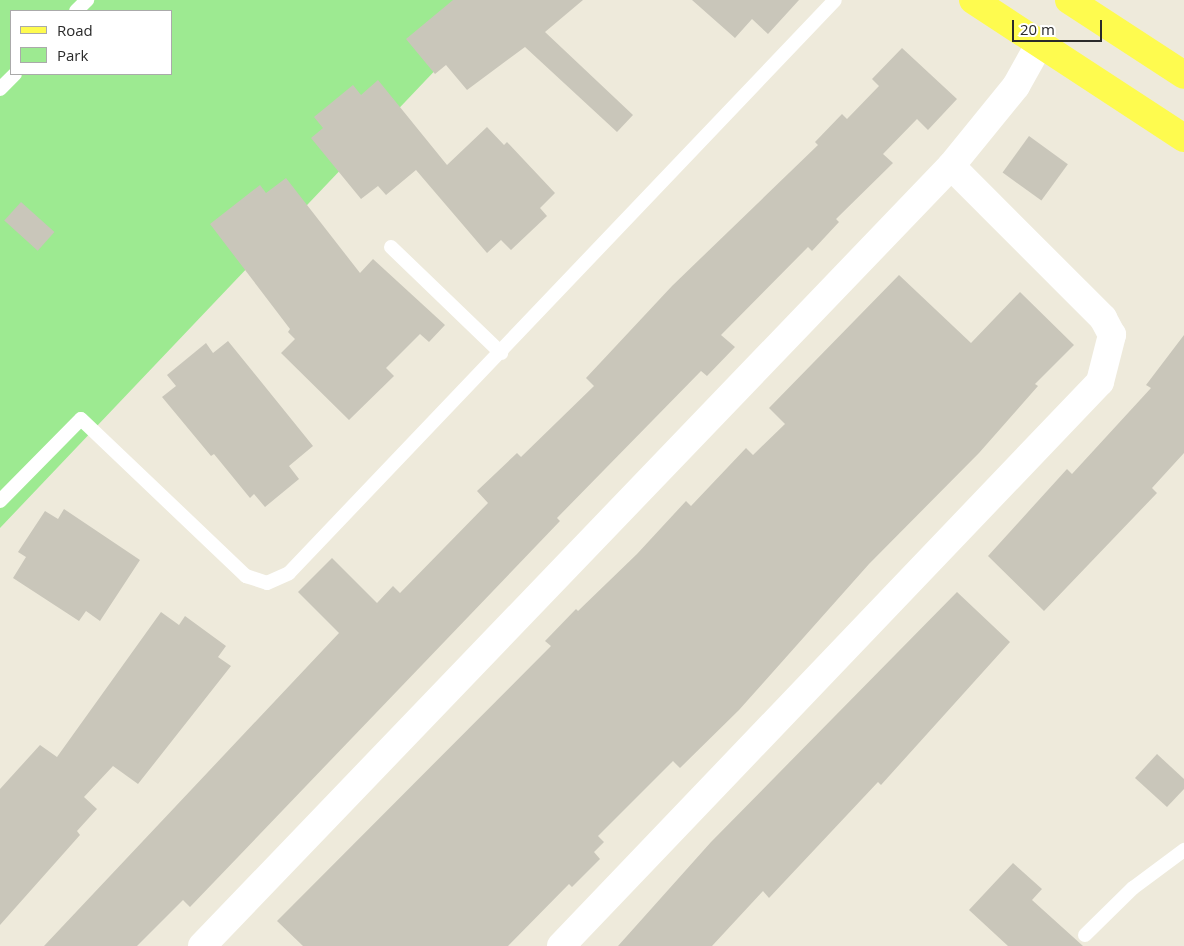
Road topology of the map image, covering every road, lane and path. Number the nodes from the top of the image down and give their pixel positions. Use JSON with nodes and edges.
{"nodes":[{"id":1,"x":87,"y":0,"type":"edge"},
{"id":2,"x":836,"y":0,"type":"edge"},
{"id":3,"x":974,"y":0,"type":"edge"},
{"id":4,"x":1069,"y":0,"type":"edge"},
{"id":5,"x":77,"y":10,"type":"edge"},
{"id":6,"x":1040,"y":43,"type":"junction"},
{"id":7,"x":14,"y":75,"type":"edge"},
{"id":8,"x":1184,"y":76,"type":"edge"},
{"id":9,"x":0,"y":89,"type":"edge"},
{"id":10,"x":1184,"y":138,"type":"edge"},
{"id":11,"x":951,"y":166,"type":"junction"},
{"id":12,"x":391,"y":247,"type":"dead end"},
{"id":13,"x":501,"y":353,"type":"junction"},
{"id":14,"x":0,"y":501,"type":"edge"},
{"id":15,"x":1184,"y":850,"type":"edge"},
{"id":16,"x":1085,"y":935,"type":"dead end"},
{"id":17,"x":202,"y":946,"type":"edge"},
{"id":18,"x":560,"y":946,"type":"edge"}],
"edges":[{"from":1,"to":5,"type":"lane"},
{"from":2,"to":13,"type":"lane"},
{"from":3,"to":6,"type":"main road"},
{"from":4,"to":8,"type":"main road"},
{"from":6,"to":10,"type":"main road"},
{"from":6,"to":11,"type":"street"},
{"from":7,"to":9,"type":"lane"},
{"from":11,"to":17,"type":"street"},
{"from":11,"to":18,"type":"street"},
{"from":12,"to":13,"type":"lane"},
{"from":13,"to":14,"type":"lane"},
{"from":15,"to":16,"type":"lane"}]}
